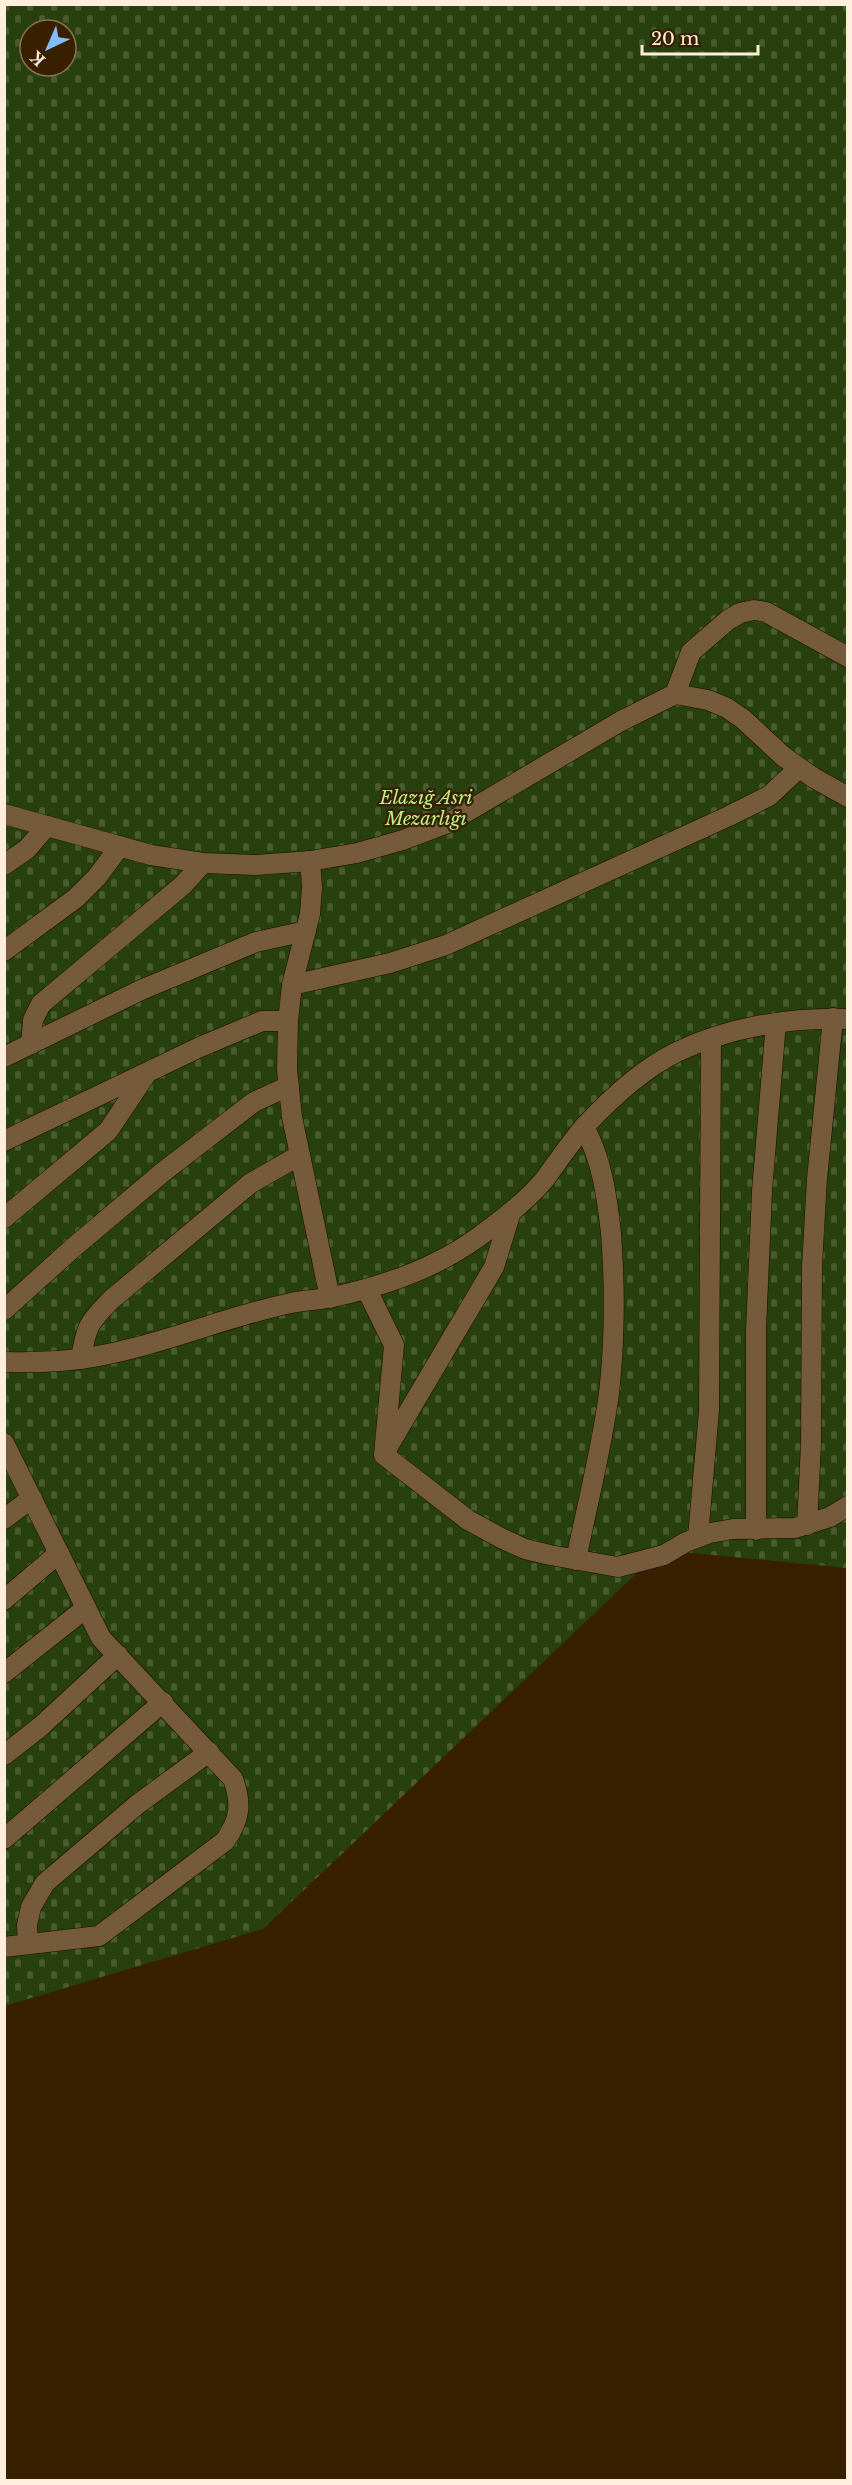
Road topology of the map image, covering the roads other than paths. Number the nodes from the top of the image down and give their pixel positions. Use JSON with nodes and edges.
{"nodes":[{"id":1,"x":848,"y":657,"type":"edge"},
{"id":2,"x":675,"y":694,"type":"junction"},
{"id":3,"x":800,"y":768,"type":"junction"},
{"id":4,"x":848,"y":797,"type":"edge"},
{"id":5,"x":4,"y":814,"type":"edge"},
{"id":6,"x":48,"y":826,"type":"junction"},
{"id":7,"x":120,"y":846,"type":"junction"},
{"id":8,"x":310,"y":861,"type":"junction"},
{"id":9,"x":204,"y":862,"type":"junction"},
{"id":10,"x":4,"y":865,"type":"edge"},
{"id":11,"x":306,"y":931,"type":"junction"},
{"id":12,"x":4,"y":951,"type":"edge"},
{"id":13,"x":292,"y":985,"type":"junction"},
{"id":14,"x":840,"y":1019,"type":"edge"},
{"id":15,"x":288,"y":1021,"type":"junction"},
{"id":16,"x":776,"y":1023,"type":"junction"},
{"id":17,"x":711,"y":1039,"type":"junction"},
{"id":18,"x":31,"y":1044,"type":"junction"},
{"id":19,"x":4,"y":1057,"type":"edge"},
{"id":20,"x":147,"y":1073,"type":"junction"},
{"id":21,"x":289,"y":1086,"type":"junction"},
{"id":22,"x":584,"y":1127,"type":"junction"},
{"id":23,"x":4,"y":1141,"type":"edge"},
{"id":24,"x":300,"y":1155,"type":"junction"},
{"id":25,"x":512,"y":1212,"type":"junction"},
{"id":26,"x":4,"y":1218,"type":"edge"},
{"id":27,"x":367,"y":1290,"type":"junction"},
{"id":28,"x":330,"y":1298,"type":"junction"},
{"id":29,"x":4,"y":1310,"type":"edge"},
{"id":30,"x":81,"y":1359,"type":"junction"},
{"id":31,"x":4,"y":1362,"type":"edge"},
{"id":32,"x":5,"y":1444,"type":"edge"},
{"id":33,"x":384,"y":1455,"type":"junction"},
{"id":34,"x":32,"y":1498,"type":"junction"},
{"id":35,"x":848,"y":1506,"type":"edge"},
{"id":36,"x":4,"y":1519,"type":"edge"},
{"id":37,"x":807,"y":1525,"type":"junction"},
{"id":38,"x":756,"y":1530,"type":"junction"},
{"id":39,"x":698,"y":1538,"type":"junction"},
{"id":40,"x":59,"y":1553,"type":"junction"},
{"id":41,"x":576,"y":1560,"type":"junction"},
{"id":42,"x":4,"y":1599,"type":"edge"},
{"id":43,"x":86,"y":1608,"type":"junction"},
{"id":44,"x":118,"y":1655,"type":"junction"},
{"id":45,"x":4,"y":1673,"type":"edge"},
{"id":46,"x":163,"y":1702,"type":"junction"},
{"id":47,"x":209,"y":1752,"type":"junction"},
{"id":48,"x":4,"y":1755,"type":"edge"},
{"id":49,"x":4,"y":1839,"type":"edge"},
{"id":50,"x":28,"y":1944,"type":"junction"},
{"id":51,"x":4,"y":1947,"type":"edge"}],
"edges":[{"from":1,"to":2,"type":"lane"},
{"from":2,"to":3,"type":"lane"},
{"from":2,"to":8,"type":"lane"},
{"from":3,"to":4,"type":"lane"},
{"from":3,"to":13,"type":"lane"},
{"from":5,"to":6,"type":"lane"},
{"from":6,"to":7,"type":"lane"},
{"from":6,"to":10,"type":"lane"},
{"from":7,"to":9,"type":"lane"},
{"from":7,"to":12,"type":"lane"},
{"from":8,"to":9,"type":"lane"},
{"from":8,"to":11,"type":"lane"},
{"from":9,"to":18,"type":"lane"},
{"from":11,"to":13,"type":"lane"},
{"from":11,"to":18,"type":"lane"},
{"from":13,"to":15,"type":"lane"},
{"from":14,"to":16,"type":"lane"},
{"from":14,"to":37,"type":"lane"},
{"from":15,"to":20,"type":"lane"},
{"from":15,"to":21,"type":"lane"},
{"from":16,"to":17,"type":"lane"},
{"from":16,"to":38,"type":"lane"},
{"from":17,"to":22,"type":"lane"},
{"from":17,"to":39,"type":"lane"},
{"from":18,"to":19,"type":"lane"},
{"from":20,"to":23,"type":"lane"},
{"from":20,"to":26,"type":"lane"},
{"from":21,"to":24,"type":"lane"},
{"from":21,"to":29,"type":"lane"},
{"from":22,"to":25,"type":"lane"},
{"from":22,"to":41,"type":"lane"},
{"from":24,"to":28,"type":"lane"},
{"from":24,"to":30,"type":"lane"},
{"from":25,"to":27,"type":"lane"},
{"from":25,"to":33,"type":"lane"},
{"from":27,"to":28,"type":"lane"},
{"from":27,"to":33,"type":"lane"},
{"from":28,"to":30,"type":"lane"},
{"from":30,"to":31,"type":"lane"},
{"from":32,"to":34,"type":"lane"},
{"from":33,"to":41,"type":"lane"},
{"from":34,"to":36,"type":"lane"},
{"from":34,"to":40,"type":"lane"},
{"from":35,"to":37,"type":"lane"},
{"from":37,"to":38,"type":"lane"},
{"from":38,"to":39,"type":"lane"},
{"from":39,"to":41,"type":"lane"},
{"from":40,"to":42,"type":"lane"},
{"from":40,"to":43,"type":"lane"},
{"from":43,"to":44,"type":"lane"},
{"from":43,"to":45,"type":"lane"},
{"from":44,"to":46,"type":"lane"},
{"from":44,"to":48,"type":"lane"},
{"from":46,"to":47,"type":"lane"},
{"from":46,"to":49,"type":"lane"},
{"from":47,"to":50,"type":"lane"},
{"from":47,"to":50,"type":"lane"},
{"from":50,"to":51,"type":"lane"}]}
